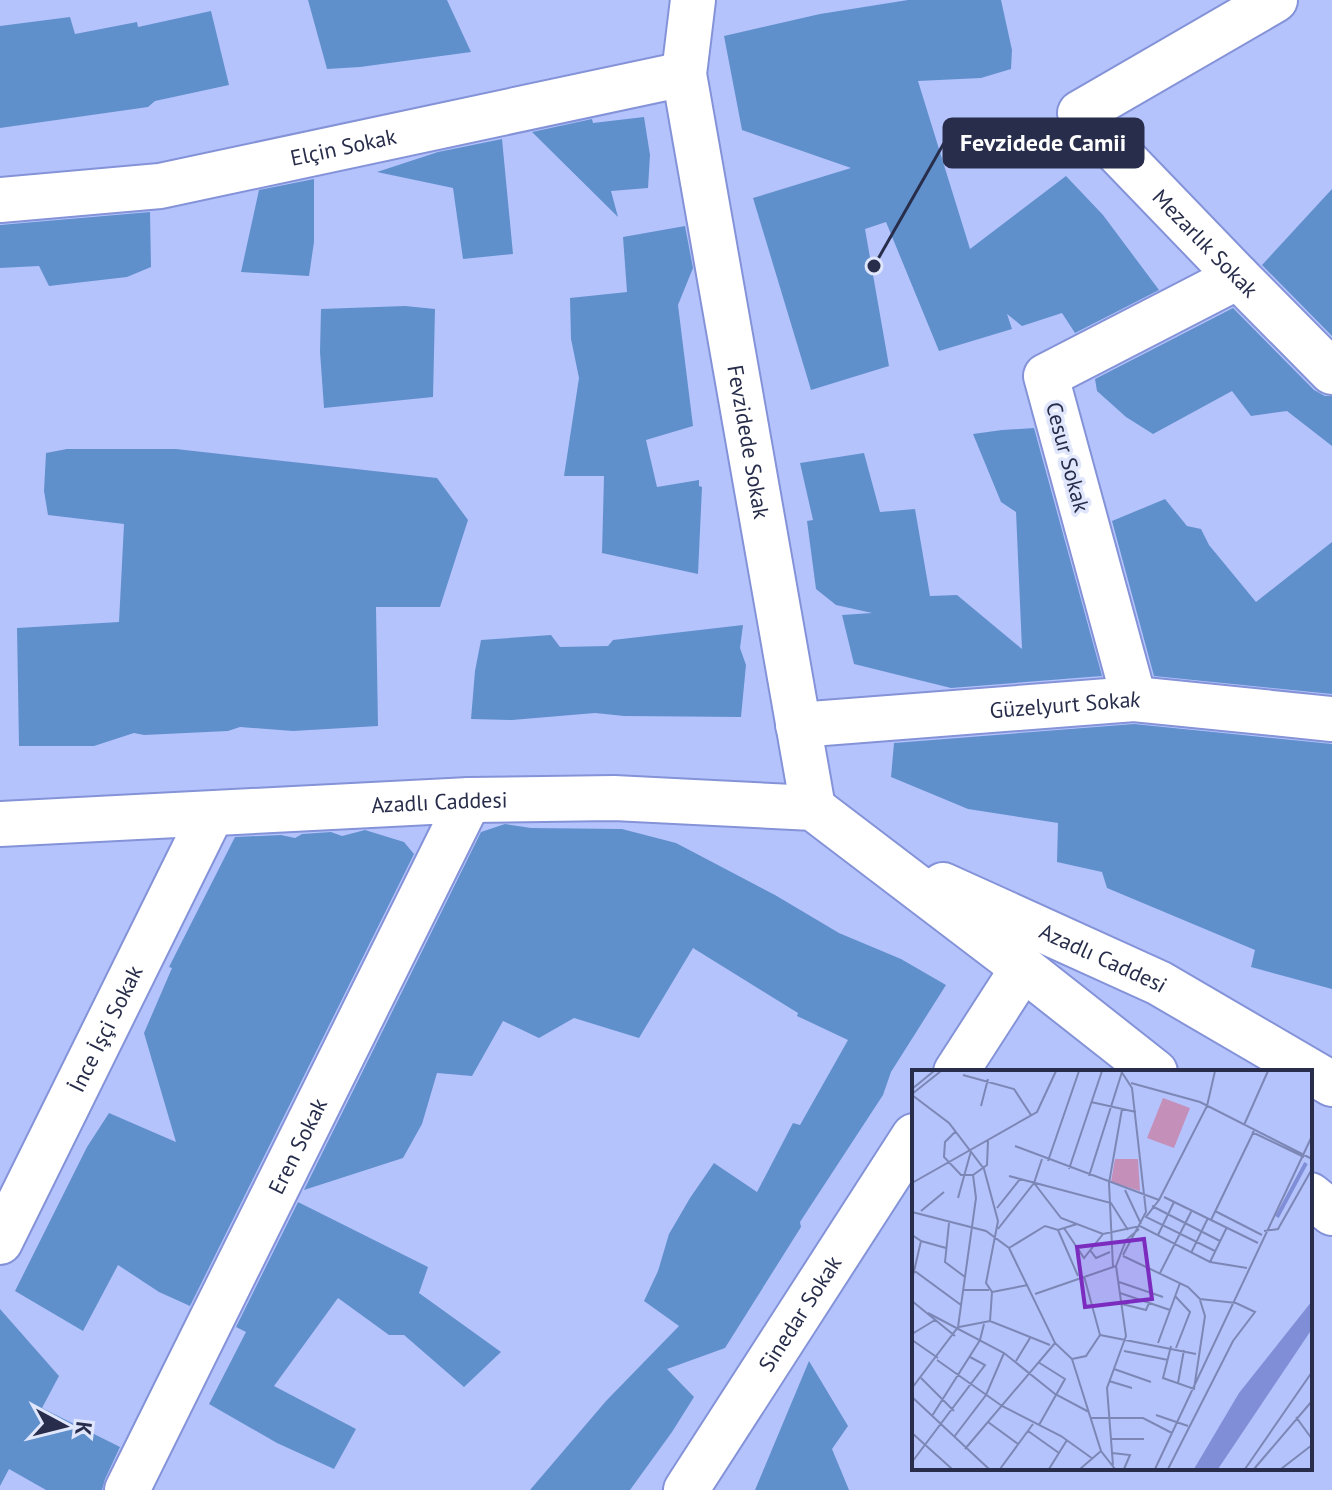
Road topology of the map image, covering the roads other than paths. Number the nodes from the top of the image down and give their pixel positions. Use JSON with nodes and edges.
{"nodes":[{"id":1,"x":693,"y":0,"type":"edge"},
{"id":2,"x":1275,"y":0,"type":"edge"},
{"id":3,"x":684,"y":74,"type":"junction"},
{"id":4,"x":0,"y":200,"type":"edge"},
{"id":5,"x":1238,"y":277,"type":"junction"},
{"id":6,"x":1332,"y":372,"type":"edge"},
{"id":7,"x":1134,"y":699,"type":"junction"},
{"id":8,"x":1332,"y":719,"type":"edge"},
{"id":9,"x":798,"y":725,"type":"junction"},
{"id":10,"x":469,"y":800,"type":"junction"},
{"id":11,"x":813,"y":808,"type":"junction"},
{"id":12,"x":211,"y":815,"type":"junction"},
{"id":13,"x":0,"y":824,"type":"edge"},
{"id":14,"x":866,"y":850,"type":"junction"},
{"id":15,"x":1023,"y":968,"type":"junction"},
{"id":16,"x":957,"y":1070,"type":"edge"},
{"id":17,"x":1152,"y":1070,"type":"edge"},
{"id":18,"x":1308,"y":1070,"type":"edge"},
{"id":19,"x":1312,"y":1072,"type":"edge"},
{"id":20,"x":1332,"y":1084,"type":"edge"},
{"id":21,"x":912,"y":1139,"type":"edge"},
{"id":22,"x":1312,"y":1197,"type":"edge"},
{"id":23,"x":1332,"y":1213,"type":"edge"},
{"id":24,"x":0,"y":1242,"type":"edge"},
{"id":25,"x":127,"y":1490,"type":"edge"},
{"id":26,"x":686,"y":1490,"type":"edge"}],
"edges":[{"from":1,"to":3,"type":"street","name":"Fevzidede Sokak"},
{"from":2,"to":5,"type":"street","name":"Mezarlık Sokak"},
{"from":3,"to":4,"type":"street","name":"Elçin Sokak"},
{"from":3,"to":9,"type":"street","name":"Fevzidede Sokak"},
{"from":5,"to":6,"type":"street","name":"Mezarlık Sokak"},
{"from":5,"to":7,"type":"street","name":"Cesur Sokak"},
{"from":7,"to":8,"type":"street","name":"Güzelyurt Sokak"},
{"from":7,"to":9,"type":"street","name":"Güzelyurt Sokak"},
{"from":9,"to":11,"type":"street","name":"Fevzidede Sokak"},
{"from":10,"to":11,"type":"street","name":"Azadlı Caddesi"},
{"from":10,"to":12,"type":"street","name":"Azadlı Caddesi"},
{"from":10,"to":25,"type":"street","name":"Eren Sokak"},
{"from":11,"to":14,"type":"street","name":"Azadlı Caddesi"},
{"from":12,"to":13,"type":"street","name":"Azadlı Caddesi"},
{"from":12,"to":24,"type":"street","name":"İnce İşçi Sokak"},
{"from":14,"to":15,"type":"street","name":"Azadlı Caddesi"},
{"from":14,"to":18,"type":"street","name":"Azadlı Caddesi"},
{"from":15,"to":16,"type":"street"},
{"from":15,"to":17,"type":"street","name":"Azadlı Caddesi"},
{"from":19,"to":20,"type":"street","name":"Azadlı Caddesi"},
{"from":21,"to":26,"type":"street","name":"Sinedar Sokak"},
{"from":22,"to":23,"type":"street"}]}
